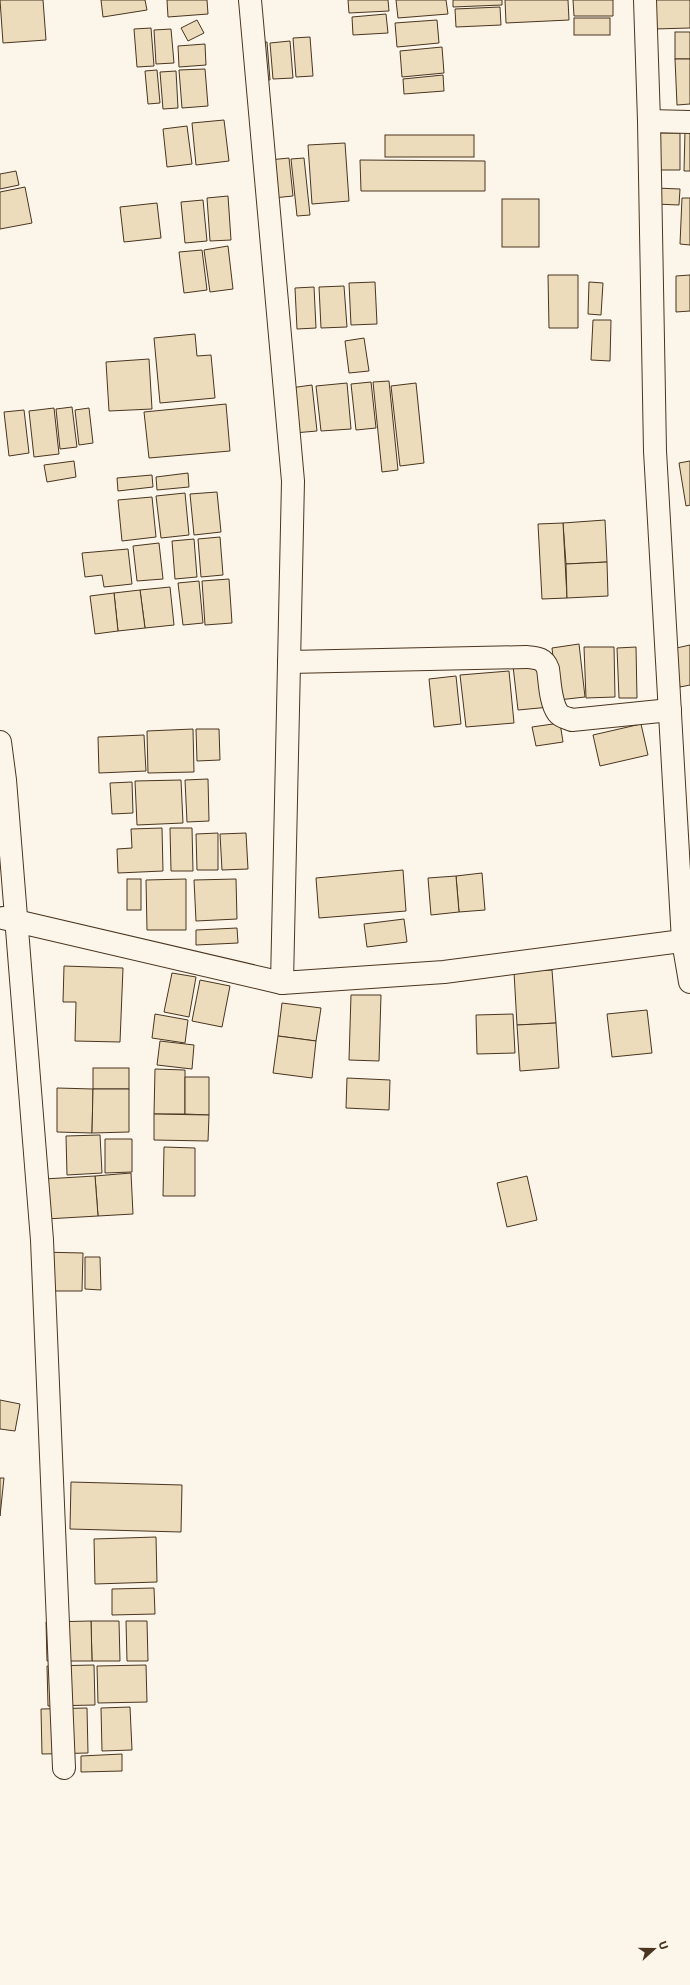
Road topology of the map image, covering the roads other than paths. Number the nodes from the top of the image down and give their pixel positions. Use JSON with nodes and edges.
{"nodes":[{"id":1,"x":250,"y":0,"type":"edge"},
{"id":2,"x":645,"y":0,"type":"edge"},
{"id":3,"x":649,"y":121,"type":"junction"},
{"id":4,"x":690,"y":122,"type":"edge"},
{"id":5,"x":289,"y":662,"type":"junction"},
{"id":6,"x":670,"y":710,"type":"junction"},
{"id":7,"x":0,"y":742,"type":"edge"},
{"id":8,"x":8,"y":919,"type":"edge"},
{"id":9,"x":686,"y":941,"type":"edge"},
{"id":10,"x":690,"y":982,"type":"edge"},
{"id":11,"x":282,"y":983,"type":"junction"},
{"id":12,"x":64,"y":1768,"type":"dead end"}],
"edges":[{"from":1,"to":5,"type":"street"},
{"from":2,"to":3,"type":"street"},
{"from":3,"to":4,"type":"street"},
{"from":3,"to":6,"type":"street"},
{"from":5,"to":6,"type":"street"},
{"from":5,"to":11,"type":"street"},
{"from":6,"to":9,"type":"street"},
{"from":7,"to":8,"type":"street"},
{"from":8,"to":11,"type":"street"},
{"from":8,"to":12,"type":"street"},
{"from":9,"to":10,"type":"street"},
{"from":9,"to":11,"type":"street"}]}
